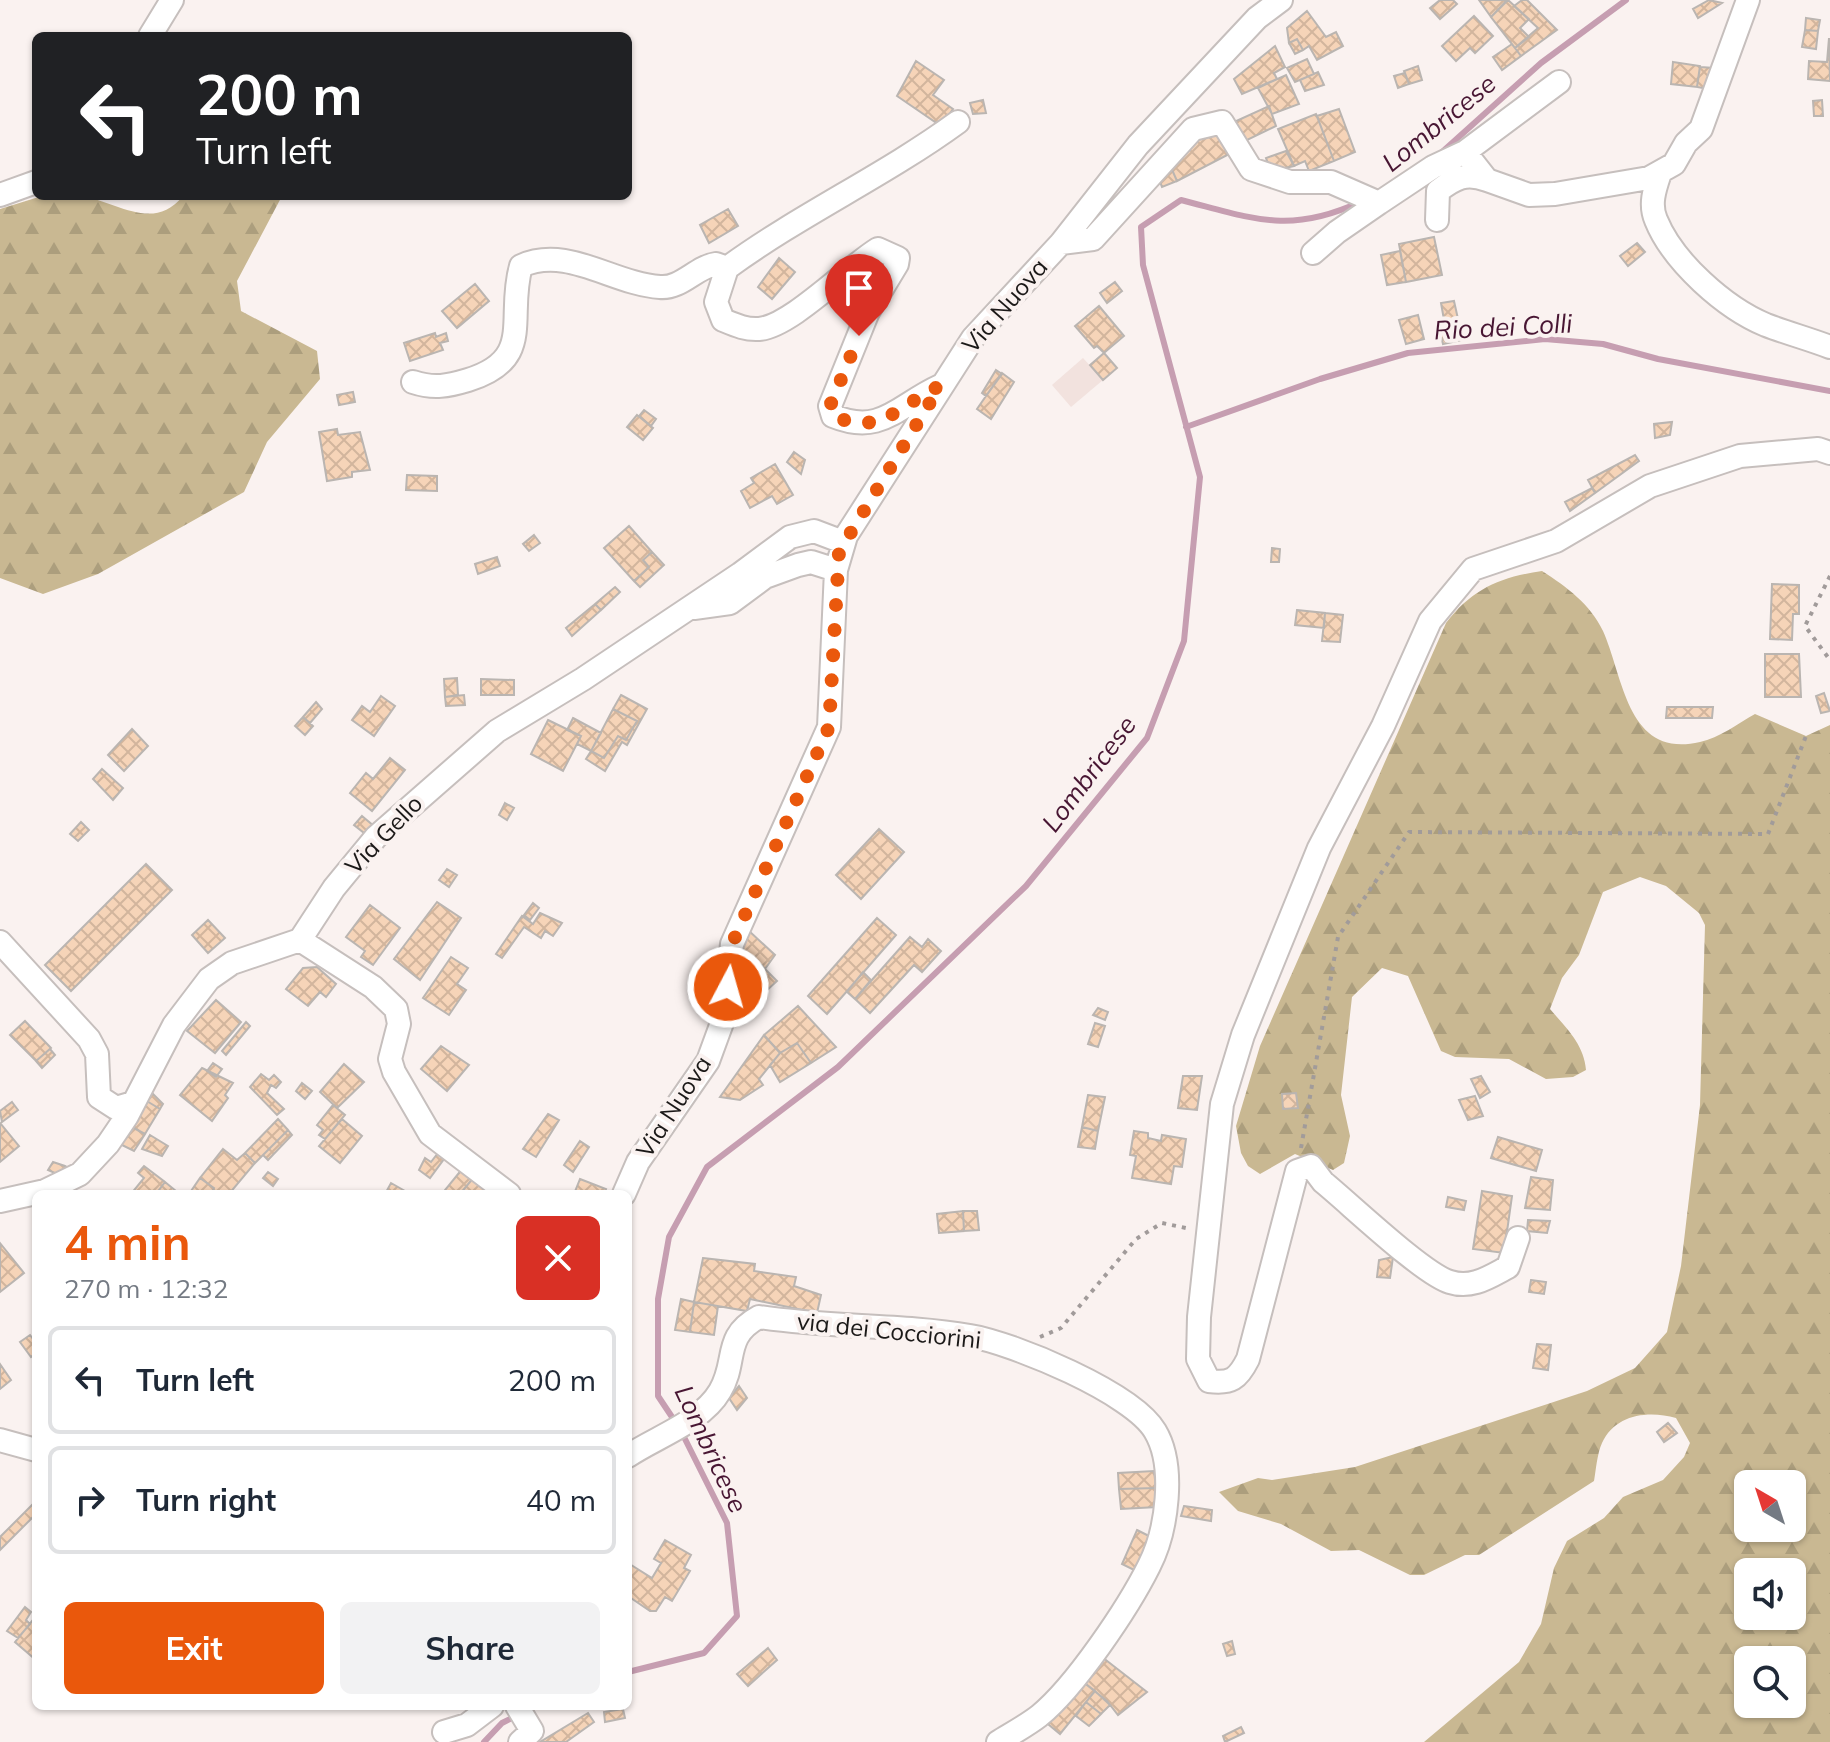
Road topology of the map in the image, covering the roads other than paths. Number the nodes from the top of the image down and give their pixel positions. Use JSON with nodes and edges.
{"nodes":[{"id":1,"x":172,"y":0,"type":"edge"},
{"id":2,"x":1281,"y":0,"type":"edge"},
{"id":3,"x":1748,"y":0,"type":"edge"},
{"id":4,"x":152,"y":32,"type":"edge"},
{"id":5,"x":1559,"y":82,"type":"dead end"},
{"id":6,"x":958,"y":122,"type":"dead end"},
{"id":7,"x":1465,"y":152,"type":"junction"},
{"id":8,"x":1660,"y":173,"type":"junction"},
{"id":9,"x":1487,"y":180,"type":"junction"},
{"id":10,"x":32,"y":183,"type":"edge"},
{"id":11,"x":0,"y":195,"type":"edge"},
{"id":12,"x":1379,"y":203,"type":"junction"},
{"id":13,"x":1437,"y":220,"type":"dead end"},
{"id":14,"x":1061,"y":243,"type":"junction"},
{"id":15,"x":1313,"y":253,"type":"dead end"},
{"id":16,"x":727,"y":268,"type":"junction"},
{"id":17,"x":1830,"y":347,"type":"edge"},
{"id":18,"x":413,"y":382,"type":"dead end"},
{"id":19,"x":940,"y":386,"type":"junction"},
{"id":20,"x":1830,"y":453,"type":"edge"},
{"id":21,"x":843,"y":542,"type":"junction"},
{"id":22,"x":836,"y":570,"type":"junction"},
{"id":23,"x":688,"y":609,"type":"junction"},
{"id":24,"x":300,"y":940,"type":"junction"},
{"id":25,"x":0,"y":942,"type":"edge"},
{"id":26,"x":133,"y":1103,"type":"junction"},
{"id":27,"x":47,"y":1190,"type":"edge"},
{"id":28,"x":504,"y":1190,"type":"edge"},
{"id":29,"x":626,"y":1190,"type":"edge"},
{"id":30,"x":32,"y":1194,"type":"edge"},
{"id":31,"x":0,"y":1201,"type":"edge"},
{"id":32,"x":1518,"y":1238,"type":"dead end"},
{"id":33,"x":0,"y":1440,"type":"edge"},
{"id":34,"x":32,"y":1449,"type":"edge"},
{"id":35,"x":632,"y":1454,"type":"edge"},
{"id":36,"x":460,"y":1710,"type":"edge"},
{"id":37,"x":487,"y":1710,"type":"edge"},
{"id":38,"x":518,"y":1710,"type":"edge"},
{"id":39,"x":526,"y":1734,"type":"edge"},
{"id":40,"x":442,"y":1737,"type":"edge"},
{"id":41,"x":998,"y":1742,"type":"edge"}],
"edges":[{"from":1,"to":4,"type":"street"},
{"from":2,"to":14,"type":"street","name":"Via Nuova"},
{"from":3,"to":8,"type":"street"},
{"from":5,"to":7,"type":"street"},
{"from":6,"to":16,"type":"street"},
{"from":7,"to":9,"type":"street"},
{"from":7,"to":12,"type":"street"},
{"from":8,"to":9,"type":"street"},
{"from":8,"to":17,"type":"street"},
{"from":9,"to":13,"type":"street"},
{"from":10,"to":11,"type":"street"},
{"from":12,"to":14,"type":"street"},
{"from":12,"to":15,"type":"street"},
{"from":14,"to":19,"type":"street","name":"Via Nuova"},
{"from":16,"to":18,"type":"street"},
{"from":16,"to":19,"type":"street"},
{"from":19,"to":21,"type":"street","name":"Via Nuova"},
{"from":20,"to":32,"type":"street"},
{"from":21,"to":22,"type":"street","name":"Via Nuova"},
{"from":21,"to":23,"type":"street","name":"Via Gello"},
{"from":22,"to":23,"type":"street","name":"Via Gello"},
{"from":22,"to":29,"type":"street","name":"Via Nuova"},
{"from":23,"to":24,"type":"street","name":"Via Gello"},
{"from":24,"to":26,"type":"street"},
{"from":24,"to":28,"type":"street"},
{"from":25,"to":26,"type":"street"},
{"from":26,"to":27,"type":"street"},
{"from":30,"to":31,"type":"street"},
{"from":33,"to":34,"type":"street"},
{"from":35,"to":41,"type":"street","name":"via dei Cocciorini"},
{"from":36,"to":40,"type":"street"},
{"from":37,"to":40,"type":"street"},
{"from":38,"to":39,"type":"street"}]}
